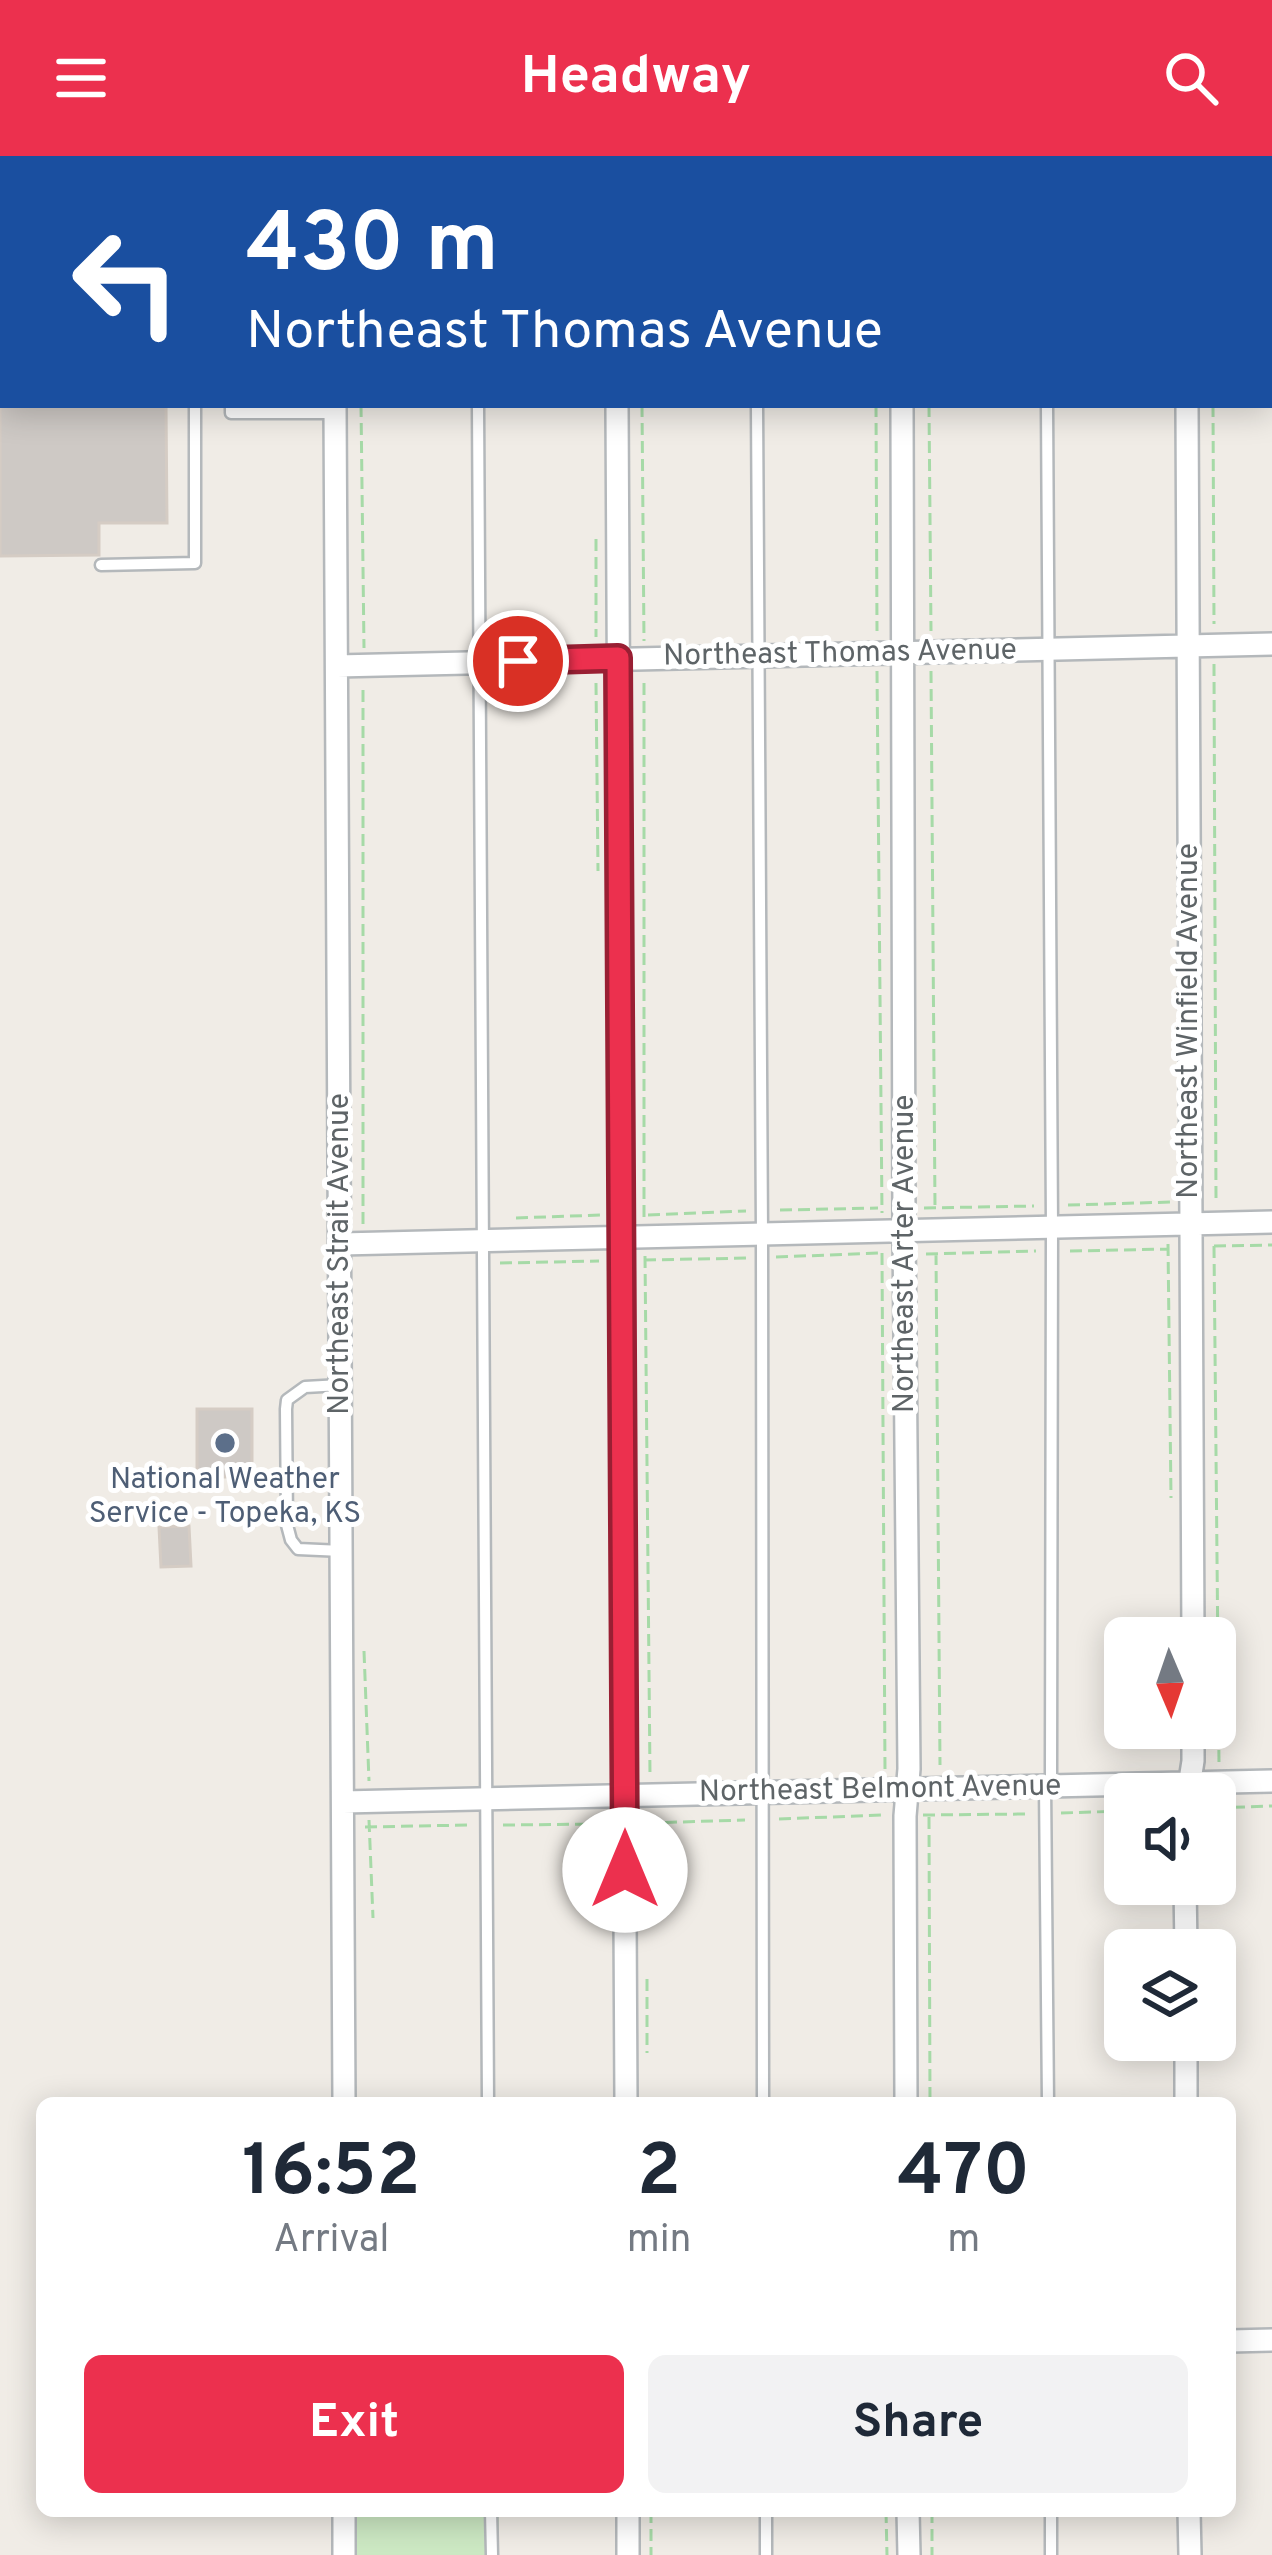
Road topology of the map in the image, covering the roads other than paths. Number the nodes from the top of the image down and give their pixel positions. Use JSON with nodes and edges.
{"nodes":[{"id":1,"x":195,"y":408,"type":"edge"},
{"id":2,"x":231,"y":408,"type":"edge"},
{"id":3,"x":478,"y":408,"type":"edge"},
{"id":4,"x":617,"y":408,"type":"edge"},
{"id":5,"x":757,"y":408,"type":"edge"},
{"id":6,"x":902,"y":408,"type":"edge"},
{"id":7,"x":1047,"y":408,"type":"edge"},
{"id":8,"x":1186,"y":408,"type":"edge"},
{"id":9,"x":335,"y":409,"type":"edge"},
{"id":10,"x":100,"y":565,"type":"dead end"},
{"id":11,"x":1272,"y":644,"type":"edge"},
{"id":12,"x":1189,"y":646,"type":"junction"},
{"id":13,"x":1048,"y":649,"type":"junction"},
{"id":14,"x":903,"y":652,"type":"junction"},
{"id":15,"x":758,"y":656,"type":"junction"},
{"id":16,"x":618,"y":658,"type":"junction"},
{"id":17,"x":479,"y":662,"type":"junction"},
{"id":18,"x":337,"y":666,"type":"junction"},
{"id":19,"x":1052,"y":1216,"type":"junction"},
{"id":20,"x":1272,"y":1222,"type":"edge"},
{"id":21,"x":1190,"y":1224,"type":"junction"},
{"id":22,"x":895,"y":1226,"type":"junction"},
{"id":23,"x":482,"y":1230,"type":"junction"},
{"id":24,"x":629,"y":1230,"type":"junction"},
{"id":25,"x":762,"y":1234,"type":"junction"},
{"id":26,"x":352,"y":1244,"type":"junction"},
{"id":27,"x":341,"y":1385,"type":"junction"},
{"id":28,"x":342,"y":1551,"type":"junction"},
{"id":29,"x":1192,"y":1617,"type":"edge"},
{"id":30,"x":1272,"y":1781,"type":"edge"},
{"id":31,"x":1236,"y":1782,"type":"edge"},
{"id":32,"x":1045,"y":1786,"type":"junction"},
{"id":33,"x":1104,"y":1787,"type":"edge"},
{"id":34,"x":896,"y":1790,"type":"junction"},
{"id":35,"x":764,"y":1793,"type":"junction"},
{"id":36,"x":624,"y":1796,"type":"junction"},
{"id":37,"x":487,"y":1799,"type":"junction"},
{"id":38,"x":343,"y":1802,"type":"junction"},
{"id":39,"x":1186,"y":2061,"type":"edge"},
{"id":40,"x":344,"y":2097,"type":"edge"},
{"id":41,"x":488,"y":2097,"type":"edge"},
{"id":42,"x":626,"y":2097,"type":"edge"},
{"id":43,"x":764,"y":2097,"type":"edge"},
{"id":44,"x":906,"y":2097,"type":"edge"},
{"id":45,"x":1048,"y":2097,"type":"edge"},
{"id":46,"x":1186,"y":2097,"type":"edge"},
{"id":47,"x":1272,"y":2340,"type":"edge"},
{"id":48,"x":1236,"y":2341,"type":"edge"},
{"id":49,"x":344,"y":2517,"type":"edge"},
{"id":50,"x":491,"y":2517,"type":"edge"},
{"id":51,"x":628,"y":2517,"type":"edge"},
{"id":52,"x":766,"y":2517,"type":"edge"},
{"id":53,"x":908,"y":2517,"type":"edge"},
{"id":54,"x":1051,"y":2517,"type":"edge"},
{"id":55,"x":1190,"y":2517,"type":"edge"},
{"id":56,"x":344,"y":2555,"type":"edge"},
{"id":57,"x":491,"y":2555,"type":"edge"},
{"id":58,"x":628,"y":2555,"type":"edge"},
{"id":59,"x":766,"y":2555,"type":"edge"},
{"id":60,"x":909,"y":2555,"type":"edge"},
{"id":61,"x":1052,"y":2555,"type":"edge"},
{"id":62,"x":1190,"y":2555,"type":"edge"}],
"edges":[{"from":1,"to":10,"type":"lane"},
{"from":2,"to":9,"type":"lane"},
{"from":3,"to":17,"type":"lane"},
{"from":4,"to":16,"type":"street"},
{"from":5,"to":15,"type":"lane"},
{"from":6,"to":14,"type":"street","name":"Northeast Arter Avenue"},
{"from":7,"to":13,"type":"lane"},
{"from":8,"to":12,"type":"street","name":"Northeast Winfield Avenue"},
{"from":9,"to":18,"type":"street","name":"Northeast Strait Avenue"},
{"from":11,"to":12,"type":"street","name":"Northeast Thomas Avenue"},
{"from":12,"to":13,"type":"street","name":"Northeast Thomas Avenue"},
{"from":12,"to":21,"type":"street","name":"Northeast Winfield Avenue"},
{"from":13,"to":14,"type":"street","name":"Northeast Thomas Avenue"},
{"from":13,"to":19,"type":"lane"},
{"from":14,"to":15,"type":"street","name":"Northeast Thomas Avenue"},
{"from":14,"to":22,"type":"street","name":"Northeast Arter Avenue"},
{"from":15,"to":16,"type":"street","name":"Northeast Thomas Avenue"},
{"from":15,"to":25,"type":"lane"},
{"from":16,"to":17,"type":"street","name":"Northeast Thomas Avenue"},
{"from":16,"to":24,"type":"street"},
{"from":17,"to":18,"type":"street","name":"Northeast Thomas Avenue"},
{"from":17,"to":23,"type":"lane"},
{"from":18,"to":26,"type":"street","name":"Northeast Strait Avenue"},
{"from":19,"to":21,"type":"street"},
{"from":19,"to":22,"type":"street"},
{"from":19,"to":32,"type":"lane"},
{"from":20,"to":21,"type":"street"},
{"from":21,"to":29,"type":"street","name":"Northeast Winfield Avenue"},
{"from":22,"to":25,"type":"street"},
{"from":22,"to":34,"type":"street","name":"Northeast Arter Avenue"},
{"from":23,"to":24,"type":"street"},
{"from":23,"to":26,"type":"street"},
{"from":23,"to":37,"type":"lane"},
{"from":24,"to":25,"type":"street"},
{"from":24,"to":36,"type":"street"},
{"from":25,"to":35,"type":"lane"},
{"from":26,"to":27,"type":"street","name":"Northeast Strait Avenue"},
{"from":27,"to":28,"type":"street","name":"Northeast Strait Avenue"},
{"from":27,"to":28,"type":"lane"},
{"from":28,"to":38,"type":"street","name":"Northeast Strait Avenue"},
{"from":30,"to":31,"type":"street","name":"Northeast Belmont Avenue"},
{"from":32,"to":33,"type":"street","name":"Northeast Belmont Avenue"},
{"from":32,"to":34,"type":"street","name":"Northeast Belmont Avenue"},
{"from":32,"to":45,"type":"lane"},
{"from":34,"to":35,"type":"street","name":"Northeast Belmont Avenue"},
{"from":34,"to":44,"type":"street","name":"Northeast Arter Avenue"},
{"from":35,"to":36,"type":"street","name":"Northeast Belmont Avenue"},
{"from":35,"to":43,"type":"lane"},
{"from":36,"to":37,"type":"street","name":"Northeast Belmont Avenue"},
{"from":36,"to":42,"type":"street"},
{"from":37,"to":38,"type":"street","name":"Northeast Belmont Avenue"},
{"from":37,"to":41,"type":"lane"},
{"from":38,"to":40,"type":"street","name":"Northeast Strait Avenue"},
{"from":39,"to":46,"type":"street"},
{"from":47,"to":48,"type":"street"},
{"from":49,"to":56,"type":"street"},
{"from":50,"to":57,"type":"lane"},
{"from":51,"to":58,"type":"street"},
{"from":52,"to":59,"type":"lane"},
{"from":53,"to":60,"type":"street"},
{"from":54,"to":61,"type":"lane"},
{"from":55,"to":62,"type":"street"}]}
